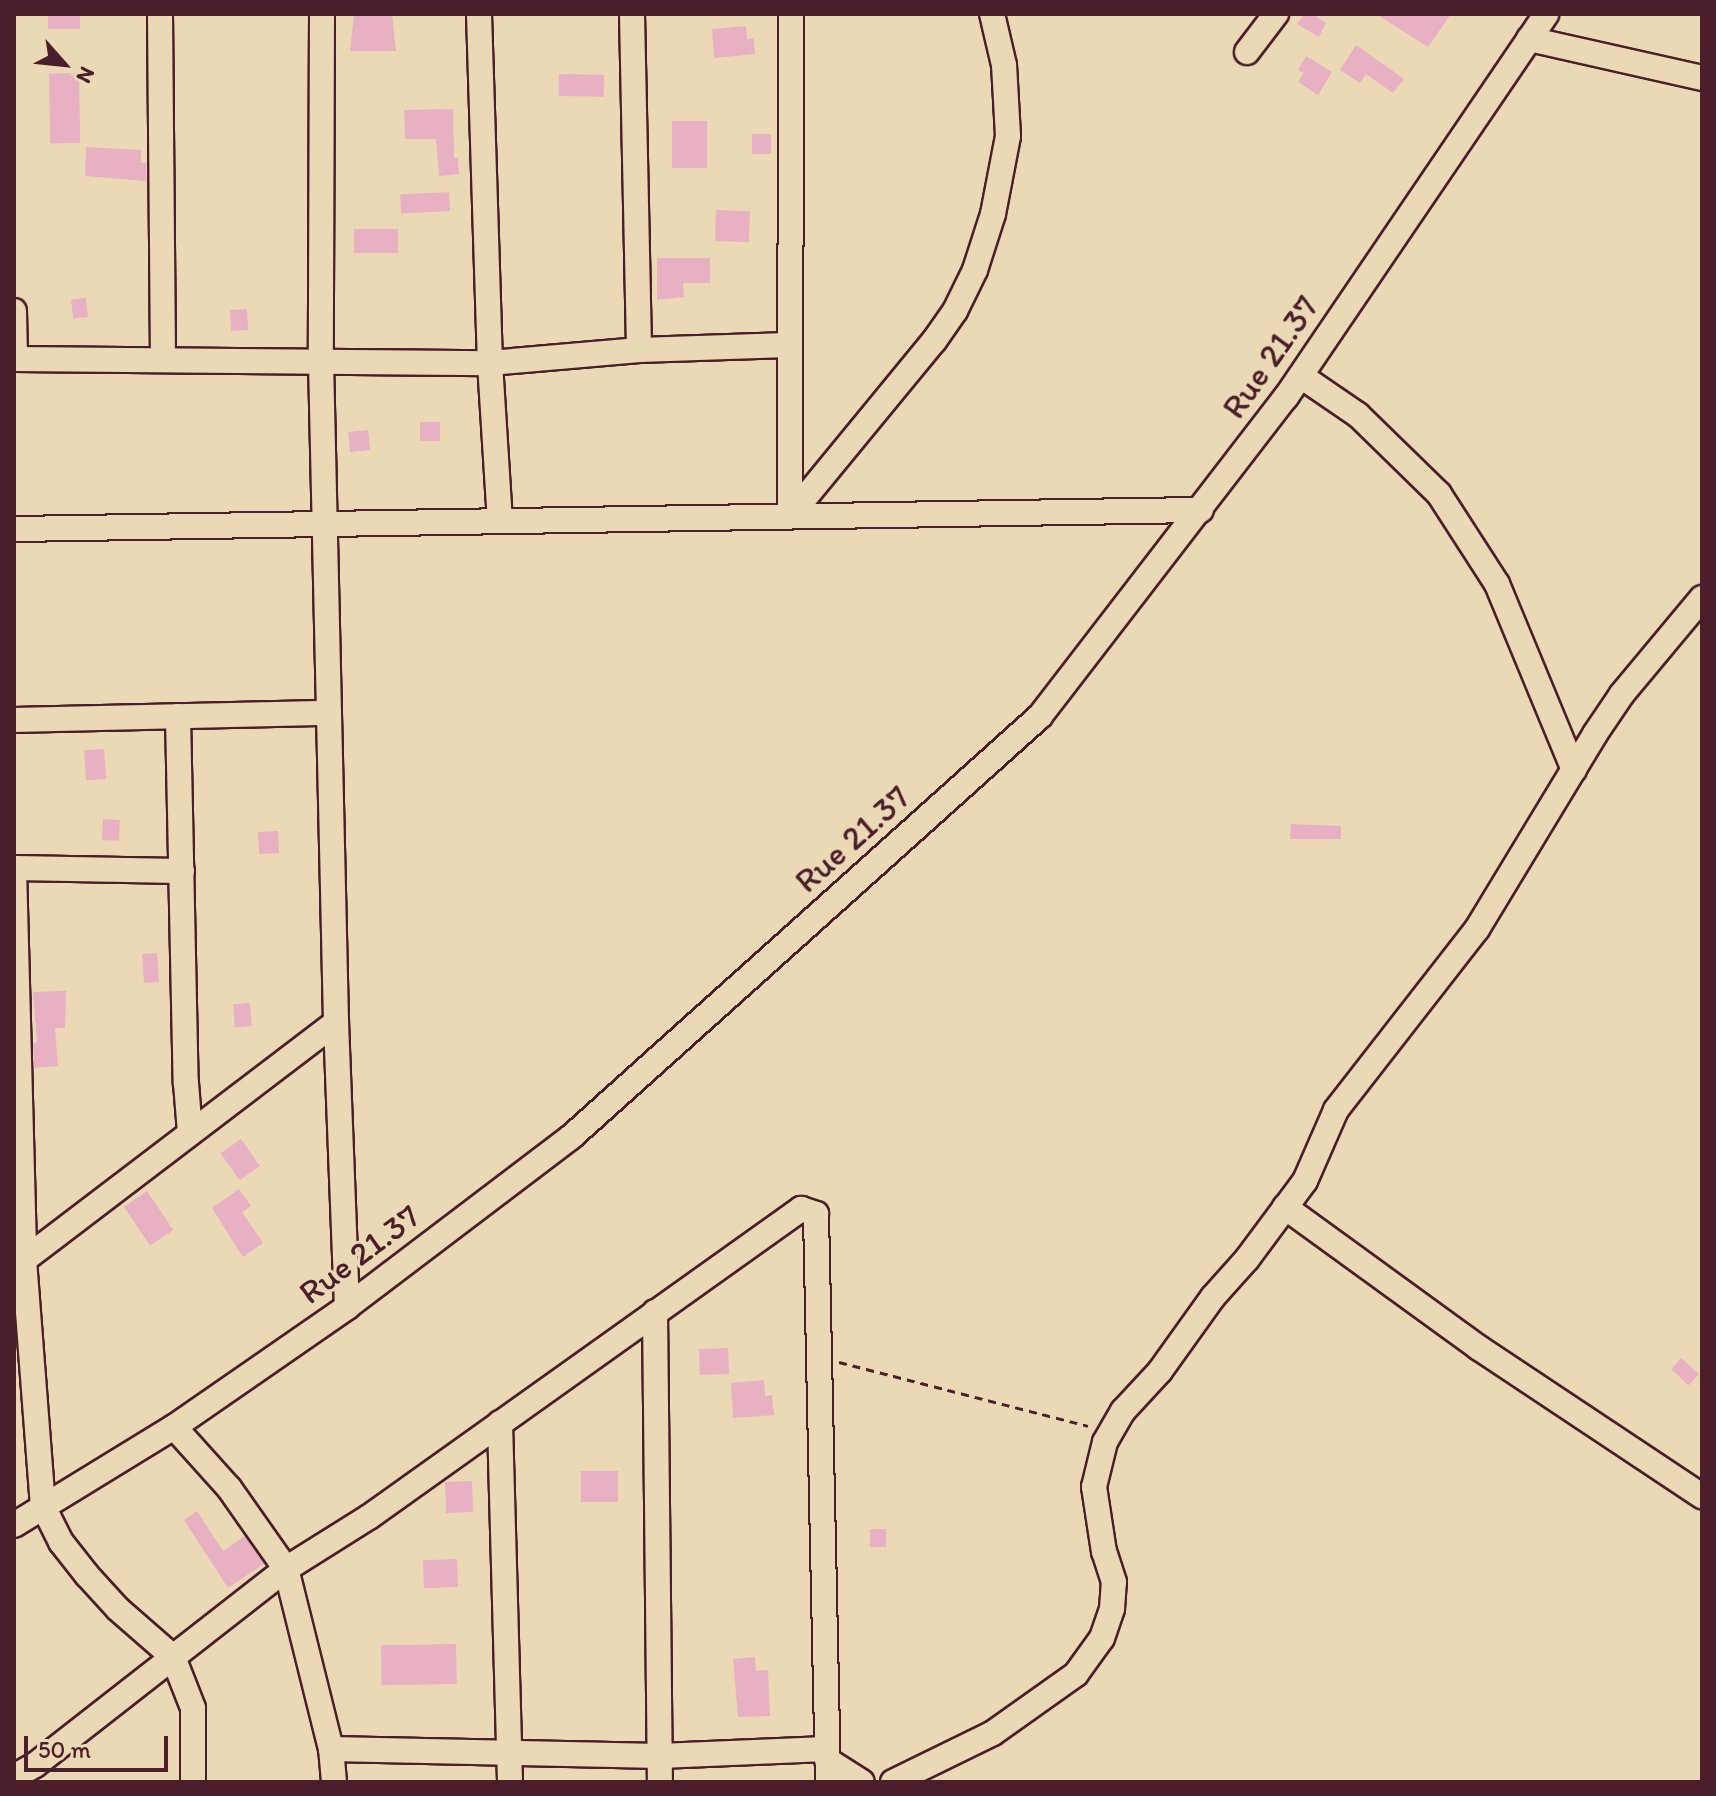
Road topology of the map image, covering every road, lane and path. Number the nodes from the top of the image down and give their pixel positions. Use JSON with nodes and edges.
{"nodes":[{"id":1,"x":160,"y":14,"type":"edge"},
{"id":2,"x":322,"y":14,"type":"edge"},
{"id":3,"x":479,"y":14,"type":"edge"},
{"id":4,"x":632,"y":14,"type":"edge"},
{"id":5,"x":791,"y":14,"type":"edge"},
{"id":6,"x":992,"y":14,"type":"edge"},
{"id":7,"x":1276,"y":14,"type":"edge"},
{"id":8,"x":1546,"y":14,"type":"edge"},
{"id":9,"x":1529,"y":39,"type":"junction"},
{"id":10,"x":1247,"y":52,"type":"dead end"},
{"id":11,"x":1702,"y":78,"type":"edge"},
{"id":12,"x":14,"y":311,"type":"edge"},
{"id":13,"x":788,"y":345,"type":"junction"},
{"id":14,"x":639,"y":350,"type":"junction"},
{"id":15,"x":15,"y":359,"type":"edge"},
{"id":16,"x":163,"y":360,"type":"junction"},
{"id":17,"x":321,"y":361,"type":"junction"},
{"id":18,"x":490,"y":363,"type":"junction"},
{"id":19,"x":1301,"y":376,"type":"junction"},
{"id":20,"x":1201,"y":510,"type":"junction"},
{"id":21,"x":790,"y":516,"type":"junction"},
{"id":22,"x":500,"y":521,"type":"junction"},
{"id":23,"x":326,"y":524,"type":"junction"},
{"id":24,"x":14,"y":529,"type":"edge"},
{"id":25,"x":1702,"y":598,"type":"edge"},
{"id":26,"x":329,"y":713,"type":"junction"},
{"id":27,"x":178,"y":716,"type":"junction"},
{"id":28,"x":14,"y":720,"type":"edge"},
{"id":29,"x":1574,"y":770,"type":"junction"},
{"id":30,"x":14,"y":868,"type":"edge"},
{"id":31,"x":182,"y":871,"type":"junction"},
{"id":32,"x":336,"y":1022,"type":"junction"},
{"id":33,"x":190,"y":1133,"type":"junction"},
{"id":34,"x":1285,"y":1207,"type":"junction"},
{"id":35,"x":24,"y":1260,"type":"junction"},
{"id":36,"x":347,"y":1307,"type":"junction"},
{"id":37,"x":655,"y":1312,"type":"junction"},
{"id":38,"x":817,"y":1356,"type":"junction"},
{"id":39,"x":500,"y":1423,"type":"junction"},
{"id":40,"x":174,"y":1427,"type":"junction"},
{"id":41,"x":1111,"y":1431,"type":"junction"},
{"id":42,"x":1702,"y":1496,"type":"edge"},
{"id":43,"x":43,"y":1506,"type":"junction"},
{"id":44,"x":14,"y":1525,"type":"edge"},
{"id":45,"x":286,"y":1569,"type":"junction"},
{"id":46,"x":173,"y":1657,"type":"junction"},
{"id":47,"x":331,"y":1749,"type":"junction"},
{"id":48,"x":509,"y":1751,"type":"junction"},
{"id":49,"x":660,"y":1756,"type":"junction"},
{"id":50,"x":827,"y":1764,"type":"edge"},
{"id":51,"x":28,"y":1775,"type":"edge"},
{"id":52,"x":193,"y":1782,"type":"edge"},
{"id":53,"x":334,"y":1782,"type":"edge"},
{"id":54,"x":510,"y":1782,"type":"edge"},
{"id":55,"x":660,"y":1782,"type":"edge"},
{"id":56,"x":862,"y":1782,"type":"edge"},
{"id":57,"x":893,"y":1782,"type":"edge"}],
"edges":[{"from":1,"to":16,"type":"street"},
{"from":2,"to":17,"type":"street"},
{"from":3,"to":18,"type":"street"},
{"from":4,"to":14,"type":"street"},
{"from":5,"to":13,"type":"street"},
{"from":6,"to":21,"type":"street"},
{"from":7,"to":10,"type":"street"},
{"from":8,"to":9,"type":"street","name":"Rue 21.37"},
{"from":9,"to":11,"type":"street"},
{"from":9,"to":19,"type":"street","name":"Rue 21.37"},
{"from":12,"to":15,"type":"street"},
{"from":13,"to":14,"type":"street"},
{"from":13,"to":21,"type":"street"},
{"from":14,"to":18,"type":"street"},
{"from":15,"to":16,"type":"street"},
{"from":16,"to":17,"type":"street"},
{"from":17,"to":18,"type":"street"},
{"from":17,"to":23,"type":"street"},
{"from":18,"to":22,"type":"street"},
{"from":19,"to":20,"type":"street","name":"Rue 21.37"},
{"from":19,"to":29,"type":"street"},
{"from":20,"to":21,"type":"street"},
{"from":20,"to":36,"type":"street","name":"Rue 21.37"},
{"from":21,"to":22,"type":"street"},
{"from":22,"to":23,"type":"street"},
{"from":23,"to":24,"type":"street"},
{"from":23,"to":26,"type":"street"},
{"from":25,"to":29,"type":"street"},
{"from":26,"to":27,"type":"street"},
{"from":26,"to":32,"type":"street"},
{"from":27,"to":28,"type":"street"},
{"from":27,"to":31,"type":"street"},
{"from":29,"to":34,"type":"street"},
{"from":30,"to":31,"type":"street"},
{"from":30,"to":35,"type":"street"},
{"from":31,"to":33,"type":"street"},
{"from":32,"to":33,"type":"street"},
{"from":32,"to":36,"type":"street"},
{"from":33,"to":35,"type":"street"},
{"from":34,"to":41,"type":"street"},
{"from":34,"to":42,"type":"street"},
{"from":35,"to":43,"type":"street"},
{"from":36,"to":40,"type":"street","name":"Rue 21.37"},
{"from":37,"to":38,"type":"street"},
{"from":37,"to":39,"type":"street"},
{"from":37,"to":49,"type":"street"},
{"from":38,"to":41,"type":"path"},
{"from":38,"to":50,"type":"street"},
{"from":39,"to":45,"type":"street"},
{"from":39,"to":48,"type":"street"},
{"from":40,"to":43,"type":"street","name":"Rue 21.37"},
{"from":40,"to":45,"type":"street"},
{"from":41,"to":57,"type":"street"},
{"from":43,"to":44,"type":"street","name":"Rue 21.37"},
{"from":43,"to":46,"type":"street"},
{"from":45,"to":46,"type":"street"},
{"from":45,"to":47,"type":"street"},
{"from":46,"to":51,"type":"street"},
{"from":46,"to":52,"type":"street"},
{"from":47,"to":48,"type":"street"},
{"from":47,"to":53,"type":"street"},
{"from":48,"to":49,"type":"street"},
{"from":48,"to":54,"type":"street"},
{"from":49,"to":50,"type":"street"},
{"from":49,"to":55,"type":"street"},
{"from":50,"to":56,"type":"street"}]}
